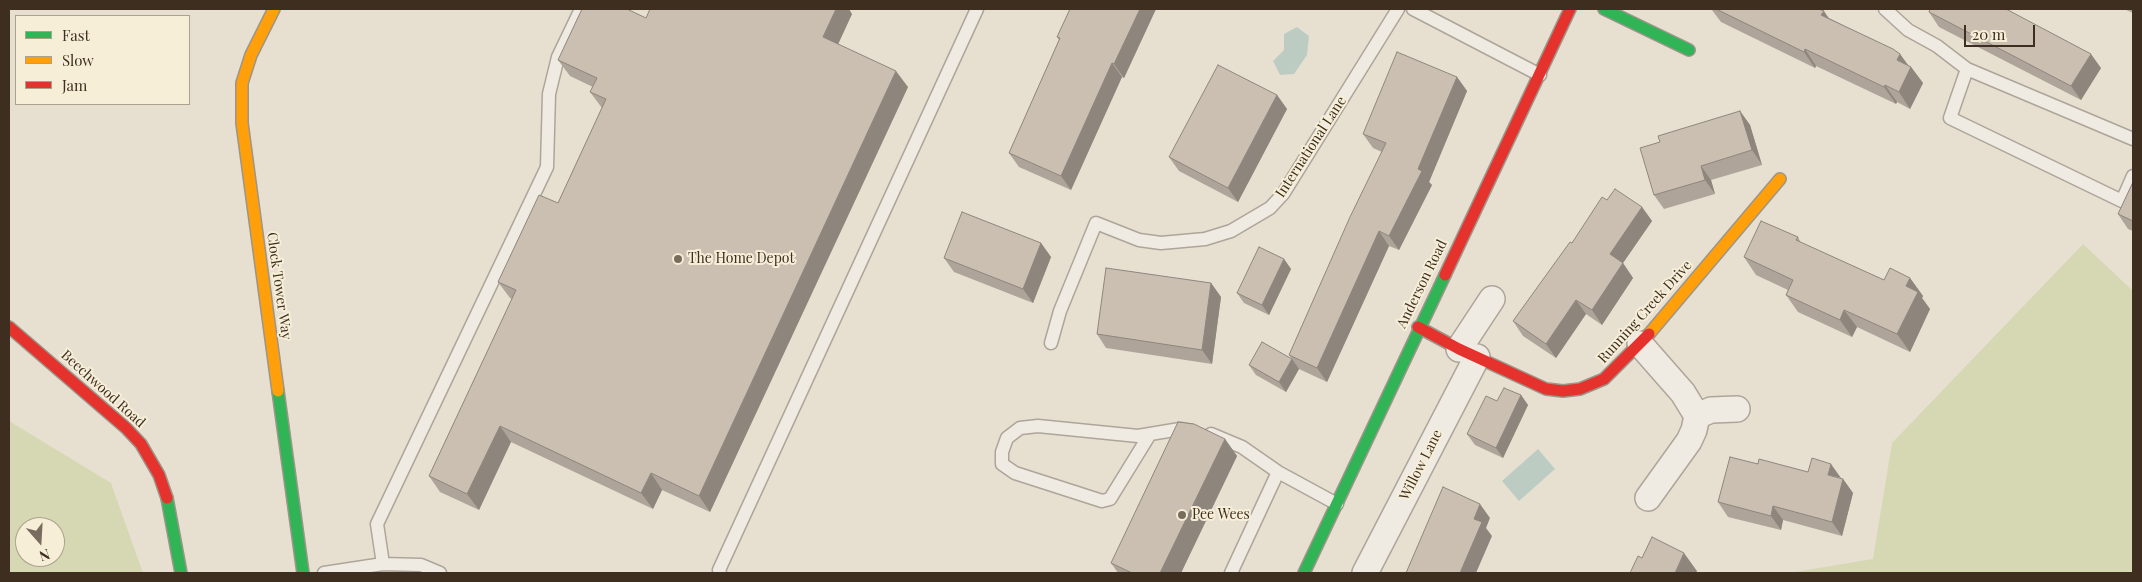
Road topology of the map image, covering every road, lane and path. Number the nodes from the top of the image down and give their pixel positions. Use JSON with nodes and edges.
{"nodes":[{"id":1,"x":274,"y":9,"type":"edge"},
{"id":2,"x":581,"y":9,"type":"edge"},
{"id":3,"x":977,"y":9,"type":"edge"},
{"id":4,"x":1398,"y":9,"type":"edge"},
{"id":5,"x":1413,"y":9,"type":"edge"},
{"id":6,"x":1570,"y":9,"type":"edge"},
{"id":7,"x":1604,"y":9,"type":"edge"},
{"id":8,"x":1885,"y":9,"type":"edge"},
{"id":9,"x":1689,"y":50,"type":"dead end"},
{"id":10,"x":1967,"y":69,"type":"junction"},
{"id":11,"x":1540,"y":75,"type":"junction"},
{"id":12,"x":2133,"y":139,"type":"edge"},
{"id":13,"x":2133,"y":176,"type":"edge"},
{"id":14,"x":1780,"y":179,"type":"dead end"},
{"id":15,"x":1492,"y":299,"type":"dead end"},
{"id":16,"x":9,"y":327,"type":"edge"},
{"id":17,"x":1418,"y":327,"type":"junction"},
{"id":18,"x":1051,"y":344,"type":"dead end"},
{"id":19,"x":1640,"y":344,"type":"junction"},
{"id":20,"x":1468,"y":353,"type":"junction"},
{"id":21,"x":1737,"y":409,"type":"dead end"},
{"id":22,"x":1697,"y":416,"type":"junction"},
{"id":23,"x":1150,"y":434,"type":"junction"},
{"id":24,"x":1278,"y":472,"type":"junction"},
{"id":25,"x":1648,"y":498,"type":"dead end"},
{"id":26,"x":1337,"y":504,"type":"junction"},
{"id":27,"x":383,"y":564,"type":"junction"},
{"id":28,"x":181,"y":573,"type":"edge"},
{"id":29,"x":303,"y":573,"type":"edge"},
{"id":30,"x":324,"y":573,"type":"edge"},
{"id":31,"x":440,"y":573,"type":"edge"},
{"id":32,"x":720,"y":573,"type":"edge"},
{"id":33,"x":1231,"y":573,"type":"edge"},
{"id":34,"x":1304,"y":573,"type":"edge"},
{"id":35,"x":1366,"y":573,"type":"edge"}],
"edges":[{"from":1,"to":29,"type":"street","name":"Clock Tower Way"},
{"from":2,"to":27,"type":"lane"},
{"from":3,"to":32,"type":"lane"},
{"from":4,"to":18,"type":"lane","name":"International Lane"},
{"from":5,"to":11,"type":"lane"},
{"from":6,"to":11,"type":"street","name":"Anderson Road"},
{"from":7,"to":9,"type":"street"},
{"from":8,"to":10,"type":"lane"},
{"from":10,"to":12,"type":"lane"},
{"from":10,"to":13,"type":"lane"},
{"from":11,"to":17,"type":"street","name":"Anderson Road"},
{"from":14,"to":19,"type":"street","name":"Running Creek Drive"},
{"from":15,"to":20,"type":"street","name":"Willow Lane"},
{"from":16,"to":28,"type":"street","name":"Beechwood Road"},
{"from":17,"to":20,"type":"street","name":"Running Creek Drive"},
{"from":17,"to":26,"type":"street","name":"Anderson Road"},
{"from":19,"to":20,"type":"street","name":"Running Creek Drive"},
{"from":19,"to":22,"type":"street"},
{"from":20,"to":35,"type":"street","name":"Willow Lane"},
{"from":21,"to":22,"type":"street"},
{"from":22,"to":25,"type":"street"},
{"from":23,"to":23,"type":"lane"},
{"from":23,"to":24,"type":"lane"},
{"from":24,"to":26,"type":"lane"},
{"from":24,"to":33,"type":"lane"},
{"from":26,"to":34,"type":"street","name":"Anderson Road"},
{"from":27,"to":30,"type":"lane"},
{"from":27,"to":31,"type":"lane"}]}
